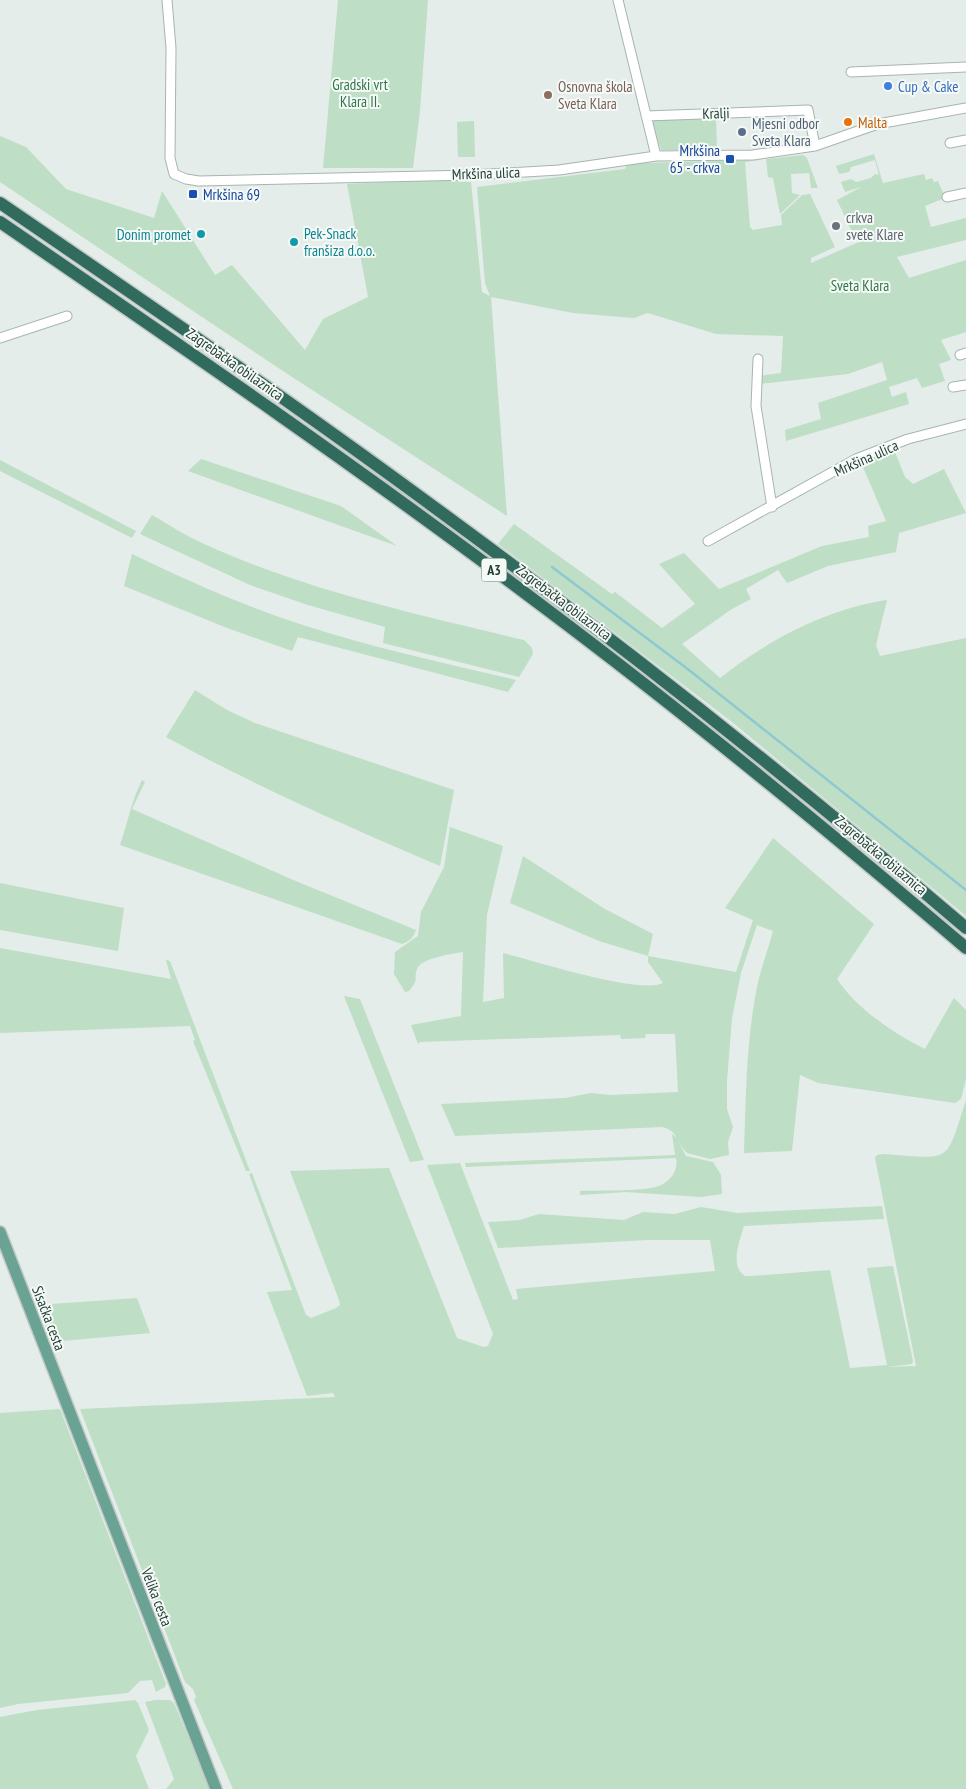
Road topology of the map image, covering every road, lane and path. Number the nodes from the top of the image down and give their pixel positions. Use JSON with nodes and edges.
{"nodes":[{"id":1,"x":167,"y":0,"type":"edge"},
{"id":2,"x":618,"y":0,"type":"edge"},
{"id":3,"x":966,"y":67,"type":"edge"},
{"id":4,"x":851,"y":72,"type":"dead end"},
{"id":5,"x":966,"y":108,"type":"edge"},
{"id":6,"x":646,"y":116,"type":"junction"},
{"id":7,"x":966,"y":140,"type":"edge"},
{"id":8,"x":950,"y":143,"type":"dead end"},
{"id":9,"x":815,"y":146,"type":"junction"},
{"id":10,"x":656,"y":156,"type":"junction"},
{"id":11,"x":966,"y":193,"type":"edge"},
{"id":12,"x":947,"y":198,"type":"dead end"},
{"id":13,"x":0,"y":203,"type":"edge"},
{"id":14,"x":0,"y":222,"type":"edge"},
{"id":15,"x":67,"y":316,"type":"dead end"},
{"id":16,"x":0,"y":338,"type":"edge"},
{"id":17,"x":758,"y":359,"type":"dead end"},
{"id":18,"x":966,"y":384,"type":"edge"},
{"id":19,"x":953,"y":387,"type":"dead end"},
{"id":20,"x":966,"y":424,"type":"edge"},
{"id":21,"x":772,"y":507,"type":"junction"},
{"id":22,"x":708,"y":541,"type":"dead end"},
{"id":23,"x":966,"y":928,"type":"edge"},
{"id":24,"x":966,"y":948,"type":"edge"},
{"id":25,"x":0,"y":1232,"type":"edge"},
{"id":26,"x":71,"y":1415,"type":"joint"},
{"id":27,"x":216,"y":1789,"type":"edge"}],
"edges":[{"from":1,"to":10,"type":"street","name":"Mrkšina ulica"},
{"from":2,"to":6,"type":"street"},
{"from":3,"to":4,"type":"street"},
{"from":5,"to":9,"type":"street","name":"Mrkšina ulica"},
{"from":6,"to":9,"type":"street","name":"Kralji"},
{"from":6,"to":10,"type":"street"},
{"from":7,"to":8,"type":"street"},
{"from":9,"to":10,"type":"street","name":"Mrkšina ulica"},
{"from":11,"to":12,"type":"street"},
{"from":13,"to":23,"type":"highway","name":"Zagrebačka obilaznica","number":"A3"},
{"from":14,"to":24,"type":"highway","name":"Zagrebačka obilaznica","number":"A3"},
{"from":15,"to":16,"type":"street"},
{"from":17,"to":21,"type":"street"},
{"from":18,"to":19,"type":"street"},
{"from":20,"to":21,"type":"street","name":"Mrkšina ulica"},
{"from":21,"to":22,"type":"street","name":"Mrkšina ulica"},
{"from":25,"to":26,"type":"main road","name":"Sisačka cesta"},
{"from":26,"to":27,"type":"main road","name":"Velika cesta"}]}
